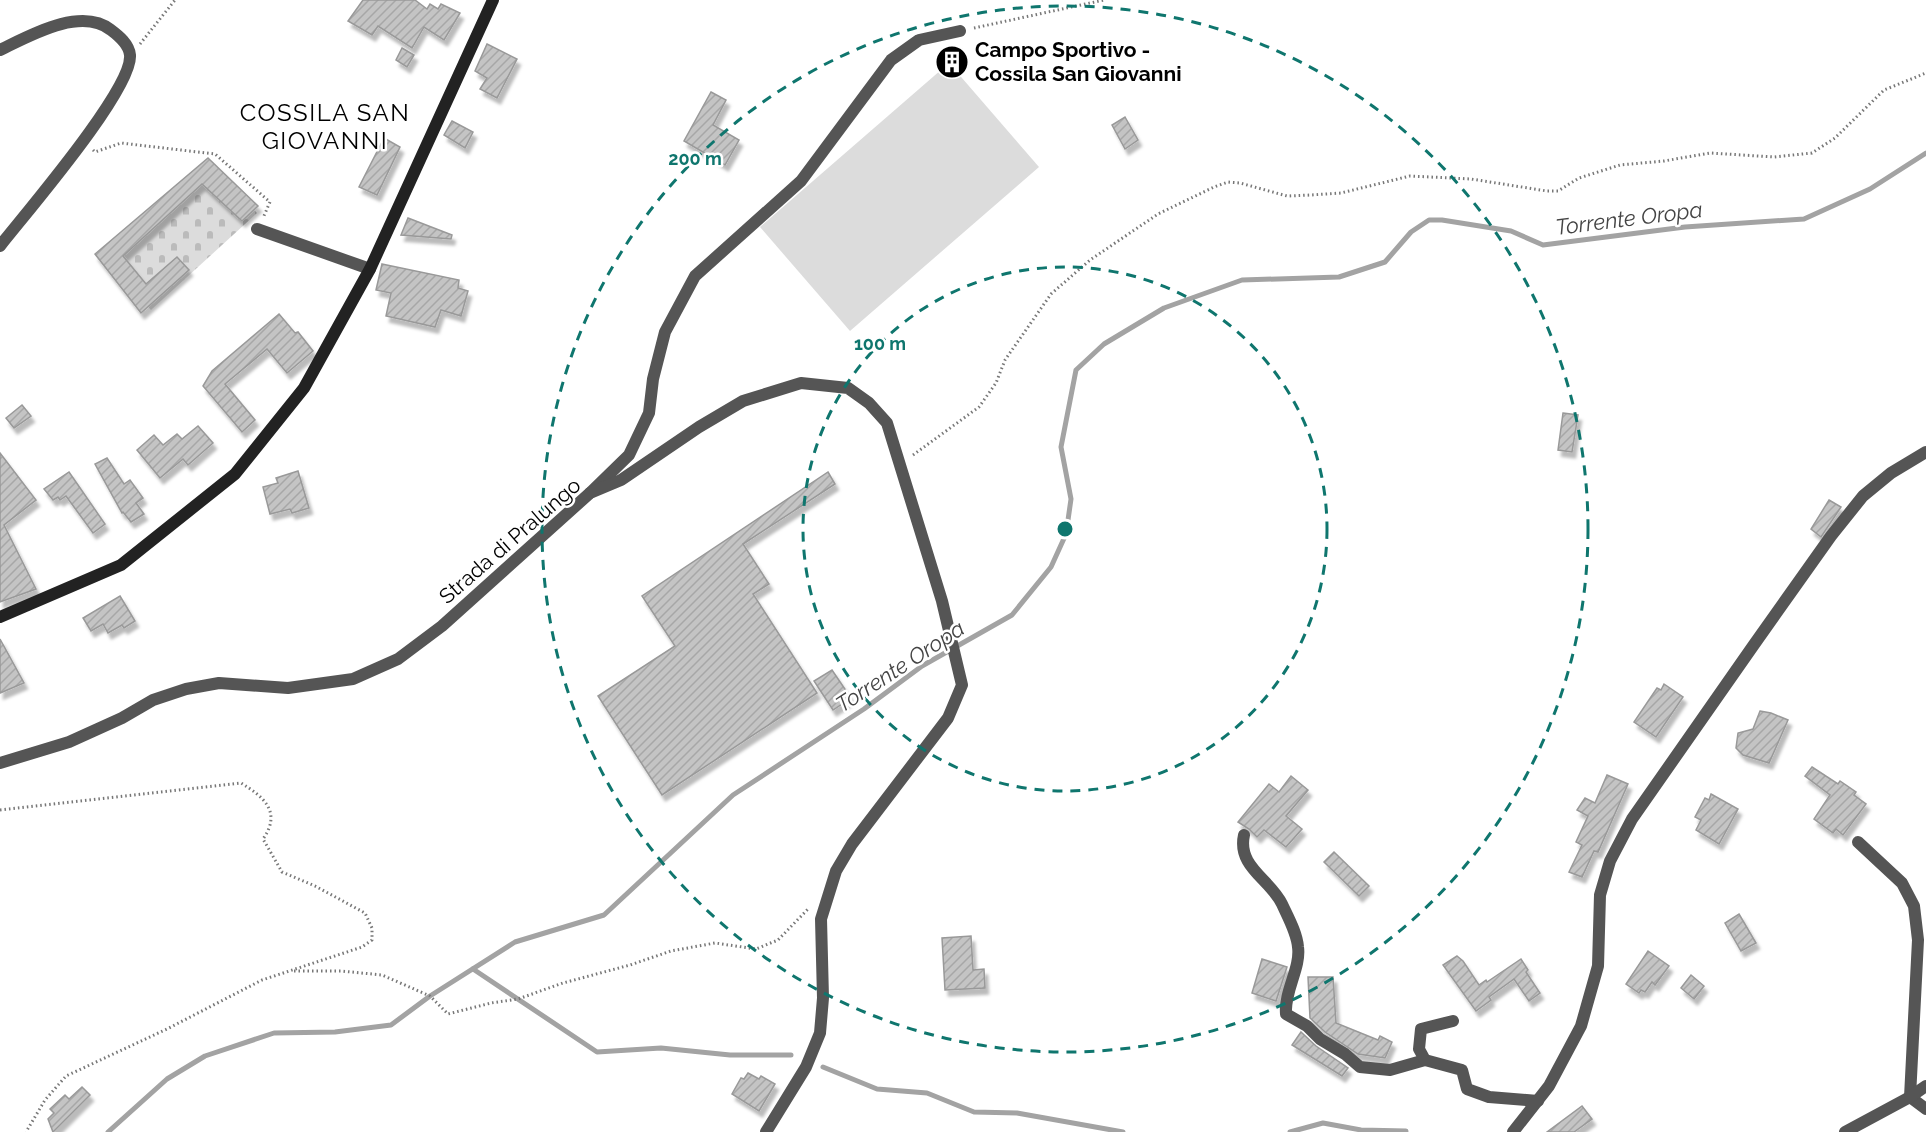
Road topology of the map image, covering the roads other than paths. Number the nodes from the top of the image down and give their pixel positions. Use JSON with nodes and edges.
{"nodes":[{"id":1,"x":493,"y":0,"type":"edge"},
{"id":2,"x":960,"y":31,"type":"road end"},
{"id":3,"x":0,"y":50,"type":"edge"},
{"id":4,"x":257,"y":229,"type":"road end"},
{"id":5,"x":0,"y":246,"type":"edge"},
{"id":6,"x":370,"y":269,"type":"junction"},
{"id":7,"x":1926,"y":452,"type":"edge"},
{"id":8,"x":590,"y":493,"type":"junction"},
{"id":9,"x":0,"y":616,"type":"edge"},
{"id":10,"x":0,"y":763,"type":"edge"},
{"id":11,"x":1244,"y":835,"type":"dead end"},
{"id":12,"x":1858,"y":842,"type":"dead end"},
{"id":13,"x":1453,"y":1021,"type":"dead end"},
{"id":14,"x":1425,"y":1060,"type":"junction"},
{"id":15,"x":1926,"y":1086,"type":"edge"},
{"id":16,"x":1910,"y":1097,"type":"junction"},
{"id":17,"x":1538,"y":1101,"type":"junction"},
{"id":18,"x":1926,"y":1109,"type":"edge"},
{"id":19,"x":766,"y":1132,"type":"edge"},
{"id":20,"x":1513,"y":1132,"type":"edge"},
{"id":21,"x":1845,"y":1132,"type":"edge"}],
"edges":[{"from":1,"to":6,"type":"main road"},
{"from":2,"to":8,"type":"street"},
{"from":3,"to":5,"type":"street"},
{"from":4,"to":6,"type":"street"},
{"from":6,"to":9,"type":"main road"},
{"from":7,"to":17,"type":"street"},
{"from":8,"to":10,"type":"street","name":"Strada di Pralungo"},
{"from":8,"to":19,"type":"street","name":"Strada di Pralungo"},
{"from":11,"to":14,"type":"street"},
{"from":12,"to":16,"type":"street"},
{"from":13,"to":14,"type":"street"},
{"from":14,"to":17,"type":"street"},
{"from":15,"to":16,"type":"street"},
{"from":16,"to":18,"type":"street"},
{"from":16,"to":21,"type":"street"},
{"from":17,"to":20,"type":"street"}]}
